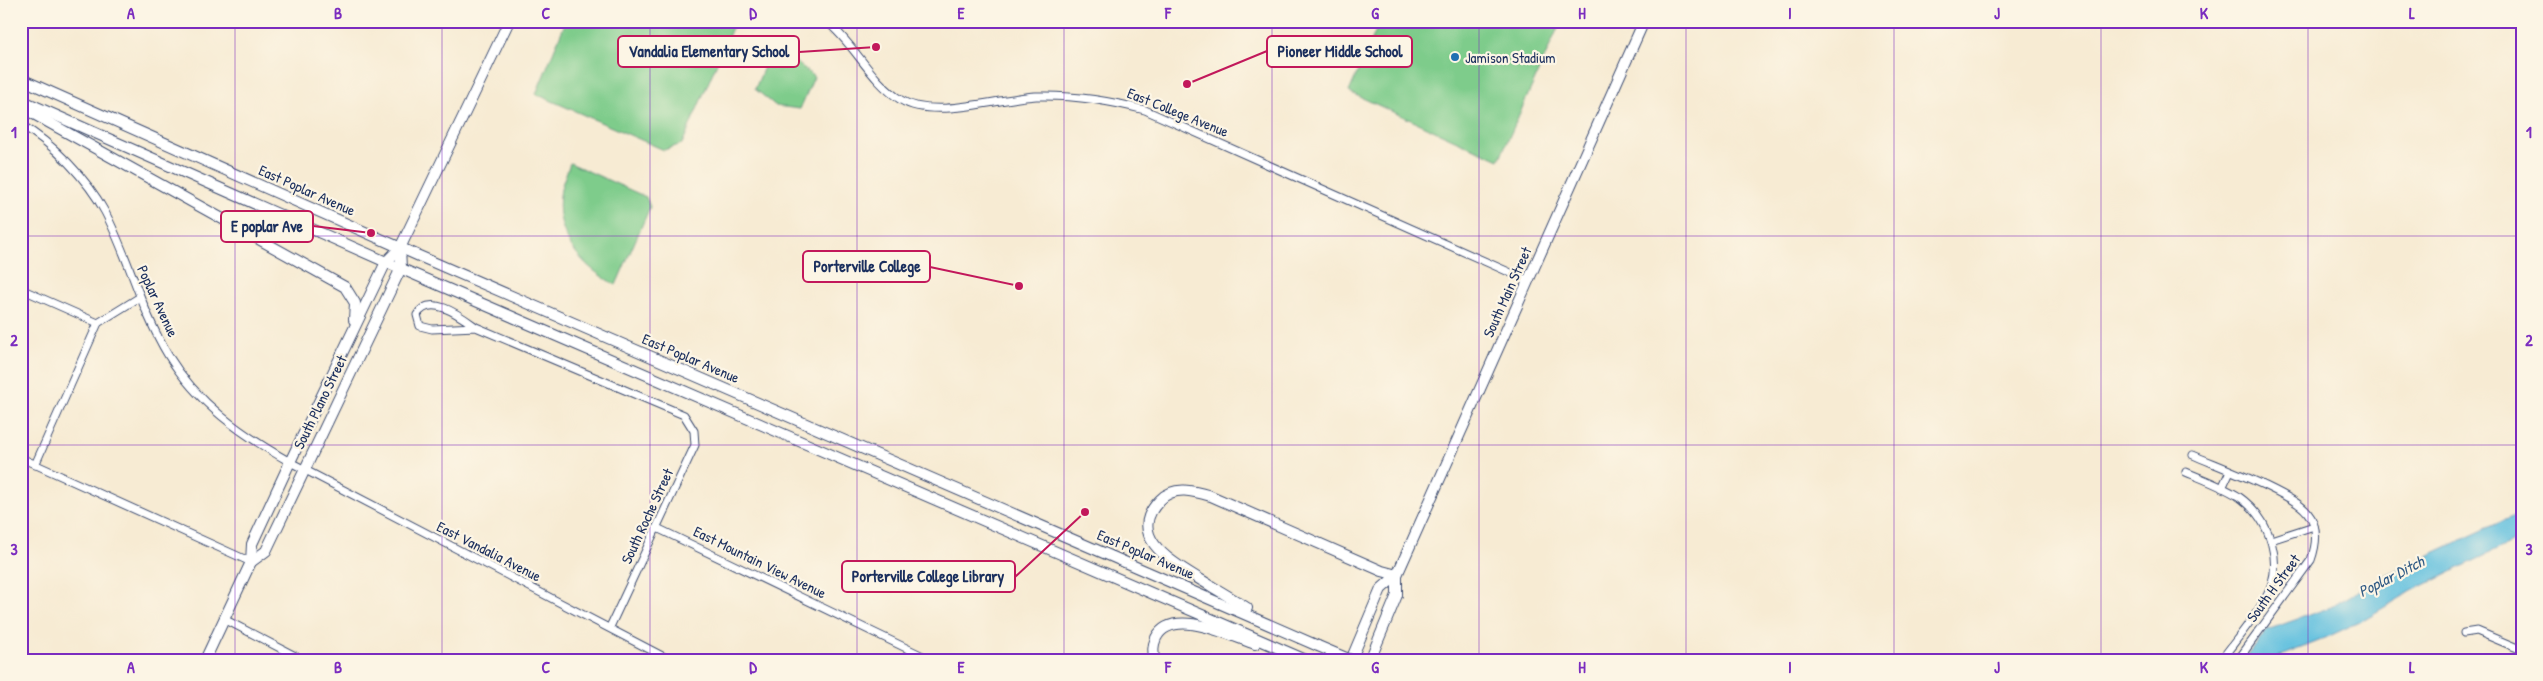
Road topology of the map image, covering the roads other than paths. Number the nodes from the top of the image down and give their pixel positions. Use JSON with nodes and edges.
{"nodes":[{"id":1,"x":508,"y":21,"type":"edge"},
{"id":2,"x":826,"y":21,"type":"edge"},
{"id":3,"x":1644,"y":21,"type":"edge"},
{"id":4,"x":21,"y":79,"type":"edge"},
{"id":5,"x":21,"y":100,"type":"edge"},
{"id":6,"x":21,"y":107,"type":"edge"},
{"id":7,"x":21,"y":125,"type":"edge"},
{"id":8,"x":400,"y":248,"type":"junction"},
{"id":9,"x":386,"y":262,"type":"junction"},
{"id":10,"x":400,"y":268,"type":"junction"},
{"id":11,"x":1529,"y":280,"type":"junction"},
{"id":12,"x":21,"y":289,"type":"edge"},
{"id":13,"x":140,"y":297,"type":"junction"},
{"id":14,"x":98,"y":323,"type":"junction"},
{"id":15,"x":476,"y":327,"type":"junction"},
{"id":16,"x":349,"y":338,"type":"junction"},
{"id":17,"x":2193,"y":454,"type":"dead end"},
{"id":18,"x":21,"y":458,"type":"edge"},
{"id":19,"x":36,"y":465,"type":"junction"},
{"id":20,"x":297,"y":465,"type":"junction"},
{"id":21,"x":2230,"y":471,"type":"junction"},
{"id":22,"x":2186,"y":472,"type":"dead end"},
{"id":23,"x":2222,"y":488,"type":"junction"},
{"id":24,"x":2314,"y":526,"type":"junction"},
{"id":25,"x":658,"y":528,"type":"junction"},
{"id":26,"x":2271,"y":540,"type":"junction"},
{"id":27,"x":251,"y":562,"type":"junction"},
{"id":28,"x":1397,"y":575,"type":"junction"},
{"id":29,"x":224,"y":619,"type":"junction"},
{"id":30,"x":610,"y":627,"type":"junction"},
{"id":31,"x":1278,"y":627,"type":"junction"},
{"id":32,"x":2245,"y":628,"type":"junction"},
{"id":33,"x":2464,"y":633,"type":"dead end"},
{"id":34,"x":2255,"y":636,"type":"junction"},
{"id":35,"x":2522,"y":650,"type":"edge"},
{"id":36,"x":205,"y":660,"type":"edge"},
{"id":37,"x":303,"y":660,"type":"edge"},
{"id":38,"x":670,"y":660,"type":"edge"},
{"id":39,"x":931,"y":660,"type":"edge"},
{"id":40,"x":1155,"y":660,"type":"edge"},
{"id":41,"x":1304,"y":660,"type":"edge"},
{"id":42,"x":1351,"y":660,"type":"edge"},
{"id":43,"x":1370,"y":660,"type":"edge"},
{"id":44,"x":2221,"y":660,"type":"edge"},
{"id":45,"x":2238,"y":660,"type":"edge"}],
"edges":[{"from":1,"to":8,"type":"main road","name":"South Plano Street"},
{"from":2,"to":11,"type":"street","name":"East College Avenue"},
{"from":3,"to":11,"type":"main road","name":"South Main Street"},
{"from":4,"to":8,"type":"main road","name":"East Poplar Avenue"},
{"from":5,"to":9,"type":"main road"},
{"from":6,"to":16,"type":"main road"},
{"from":7,"to":13,"type":"street","name":"Poplar Avenue"},
{"from":8,"to":9,"type":"main road","name":"South Plano Street"},
{"from":8,"to":10,"type":"main road","name":"South Plano Street"},
{"from":8,"to":31,"type":"main road","name":"East Poplar Avenue"},
{"from":9,"to":10,"type":"main road"},
{"from":9,"to":16,"type":"main road","name":"South Plano Street"},
{"from":10,"to":20,"type":"main road","name":"South Plano Street"},
{"from":10,"to":41,"type":"main road"},
{"from":11,"to":28,"type":"main road","name":"South Main Street"},
{"from":12,"to":14,"type":"street"},
{"from":13,"to":14,"type":"street"},
{"from":13,"to":20,"type":"street","name":"Poplar Avenue"},
{"from":14,"to":19,"type":"street"},
{"from":15,"to":15,"type":"street"},
{"from":15,"to":25,"type":"street","name":"South Roche Street"},
{"from":16,"to":20,"type":"main road","name":"South Plano Street"},
{"from":17,"to":21,"type":"street"},
{"from":18,"to":19,"type":"street"},
{"from":19,"to":27,"type":"street"},
{"from":20,"to":27,"type":"main road","name":"South Plano Street"},
{"from":20,"to":27,"type":"main road","name":"South Plano Street"},
{"from":20,"to":30,"type":"street","name":"East Vandalia Avenue"},
{"from":21,"to":23,"type":"street"},
{"from":21,"to":24,"type":"street"},
{"from":22,"to":23,"type":"street","name":"South H Street"},
{"from":23,"to":26,"type":"street","name":"South H Street"},
{"from":24,"to":26,"type":"street","name":"South H Street"},
{"from":24,"to":34,"type":"street","name":"South H Street"},
{"from":25,"to":30,"type":"street","name":"South Roche Street"},
{"from":25,"to":39,"type":"street","name":"East Mountain View Avenue"},
{"from":26,"to":32,"type":"street","name":"South H Street"},
{"from":27,"to":29,"type":"main road","name":"South Plano Street"},
{"from":28,"to":31,"type":"main road"},
{"from":28,"to":42,"type":"main road","name":"South Main Street"},
{"from":28,"to":43,"type":"main road","name":"South Main Street"},
{"from":29,"to":36,"type":"main road","name":"South Plano Street"},
{"from":29,"to":37,"type":"street"},
{"from":30,"to":38,"type":"street","name":"East Vandalia Avenue"},
{"from":31,"to":42,"type":"main road","name":"East Poplar Avenue","bridge":true},
{"from":32,"to":34,"type":"street","name":"South H Street"},
{"from":32,"to":44,"type":"street","name":"South H Street"},
{"from":33,"to":35,"type":"street"},
{"from":34,"to":45,"type":"street","name":"South H Street"},
{"from":40,"to":41,"type":"main road"}]}
